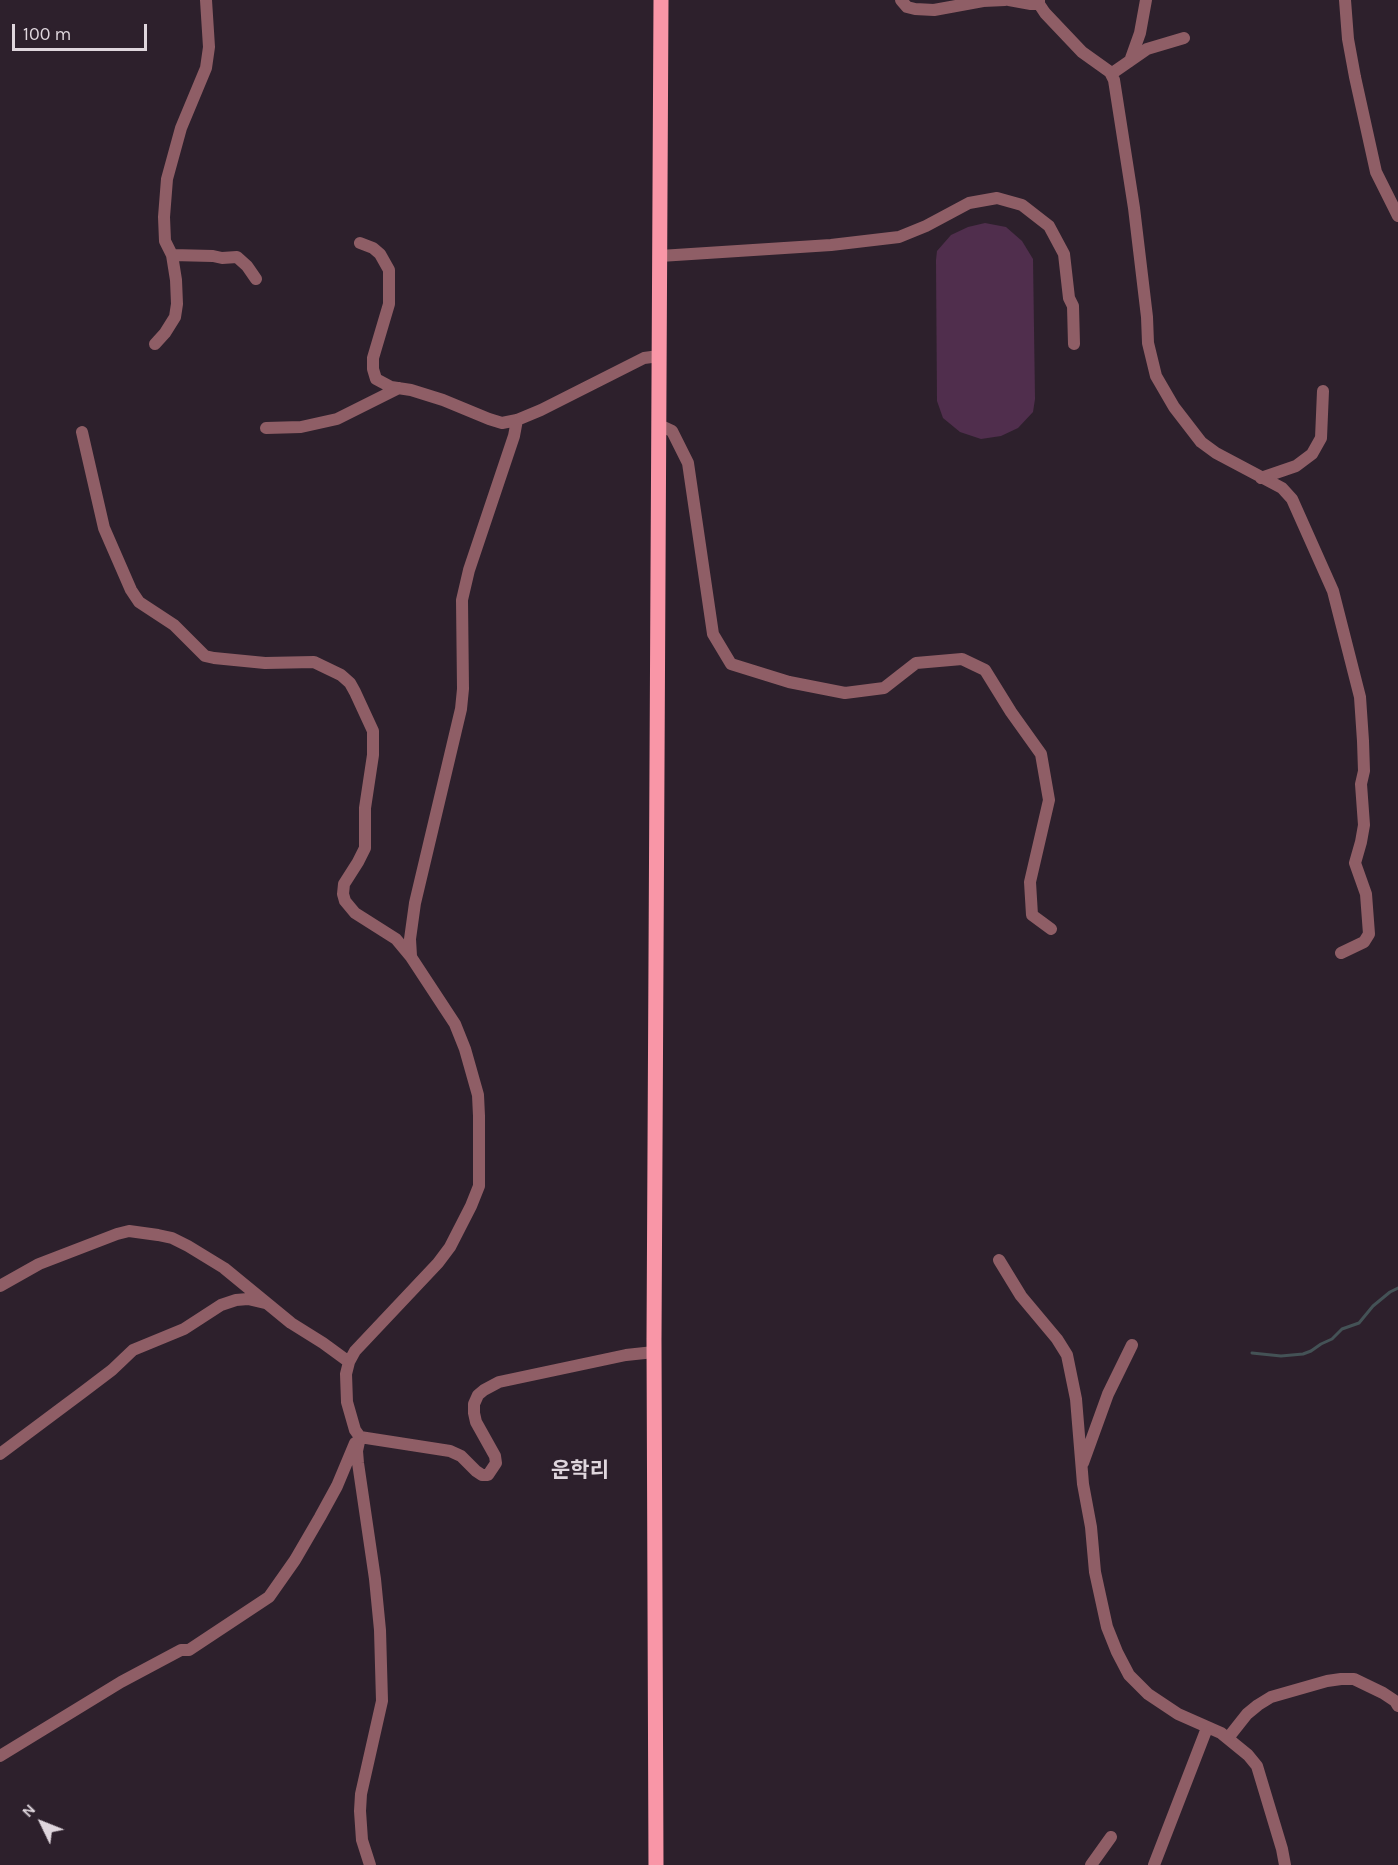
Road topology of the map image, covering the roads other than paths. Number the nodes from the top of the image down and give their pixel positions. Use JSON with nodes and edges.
{"nodes":[{"id":1,"x":206,"y":0,"type":"edge"},
{"id":2,"x":661,"y":0,"type":"edge"},
{"id":3,"x":900,"y":0,"type":"edge"},
{"id":4,"x":1005,"y":0,"type":"edge"},
{"id":5,"x":1009,"y":0,"type":"edge"},
{"id":6,"x":1146,"y":0,"type":"edge"},
{"id":7,"x":1345,"y":0,"type":"edge"},
{"id":8,"x":1039,"y":2,"type":"edge"},
{"id":9,"x":1184,"y":38,"type":"dead end"},
{"id":10,"x":1130,"y":61,"type":"junction"},
{"id":11,"x":1111,"y":74,"type":"junction"},
{"id":12,"x":1398,"y":216,"type":"edge"},
{"id":13,"x":360,"y":243,"type":"dead end"},
{"id":14,"x":172,"y":255,"type":"junction"},
{"id":15,"x":660,"y":256,"type":"junction"},
{"id":16,"x":256,"y":279,"type":"dead end"},
{"id":17,"x":154,"y":344,"type":"dead end"},
{"id":18,"x":1074,"y":344,"type":"dead end"},
{"id":19,"x":659,"y":356,"type":"junction"},
{"id":20,"x":399,"y":388,"type":"junction"},
{"id":21,"x":1323,"y":392,"type":"dead end"},
{"id":22,"x":517,"y":420,"type":"junction"},
{"id":23,"x":659,"y":425,"type":"junction"},
{"id":24,"x":266,"y":428,"type":"dead end"},
{"id":25,"x":82,"y":432,"type":"dead end"},
{"id":26,"x":1262,"y":478,"type":"junction"},
{"id":27,"x":1051,"y":929,"type":"dead end"},
{"id":28,"x":1341,"y":953,"type":"dead end"},
{"id":29,"x":411,"y":957,"type":"junction"},
{"id":30,"x":999,"y":1260,"type":"dead end"},
{"id":31,"x":0,"y":1286,"type":"edge"},
{"id":32,"x":267,"y":1303,"type":"junction"},
{"id":33,"x":1132,"y":1345,"type":"dead end"},
{"id":34,"x":654,"y":1352,"type":"junction"},
{"id":35,"x":349,"y":1362,"type":"junction"},
{"id":36,"x":360,"y":1437,"type":"junction"},
{"id":37,"x":0,"y":1454,"type":"edge"},
{"id":38,"x":1082,"y":1467,"type":"junction"},
{"id":39,"x":1398,"y":1706,"type":"edge"},
{"id":40,"x":1207,"y":1728,"type":"junction"},
{"id":41,"x":1228,"y":1738,"type":"junction"},
{"id":42,"x":0,"y":1756,"type":"edge"},
{"id":43,"x":1111,"y":1838,"type":"dead end"},
{"id":44,"x":370,"y":1865,"type":"edge"},
{"id":45,"x":656,"y":1865,"type":"edge"},
{"id":46,"x":1092,"y":1865,"type":"edge"},
{"id":47,"x":1154,"y":1865,"type":"edge"},
{"id":48,"x":1285,"y":1865,"type":"edge"}],
"edges":[{"from":1,"to":14,"type":"street"},
{"from":2,"to":15,"type":"main road"},
{"from":3,"to":4,"type":"street"},
{"from":5,"to":8,"type":"street"},
{"from":6,"to":10,"type":"street"},
{"from":7,"to":12,"type":"street"},
{"from":8,"to":11,"type":"street"},
{"from":9,"to":10,"type":"street"},
{"from":10,"to":11,"type":"street"},
{"from":11,"to":26,"type":"street"},
{"from":13,"to":20,"type":"street"},
{"from":14,"to":16,"type":"street"},
{"from":14,"to":17,"type":"street"},
{"from":15,"to":18,"type":"street"},
{"from":15,"to":19,"type":"main road"},
{"from":19,"to":22,"type":"street"},
{"from":19,"to":23,"type":"main road"},
{"from":20,"to":22,"type":"street"},
{"from":20,"to":24,"type":"street"},
{"from":21,"to":26,"type":"street"},
{"from":22,"to":29,"type":"street"},
{"from":23,"to":27,"type":"street"},
{"from":23,"to":34,"type":"main road"},
{"from":25,"to":29,"type":"street"},
{"from":26,"to":28,"type":"street"},
{"from":29,"to":35,"type":"street"},
{"from":30,"to":38,"type":"street"},
{"from":31,"to":32,"type":"street"},
{"from":32,"to":35,"type":"street"},
{"from":32,"to":37,"type":"street"},
{"from":33,"to":38,"type":"street"},
{"from":34,"to":36,"type":"street"},
{"from":34,"to":45,"type":"main road"},
{"from":35,"to":36,"type":"street"},
{"from":36,"to":42,"type":"street"},
{"from":36,"to":44,"type":"street"},
{"from":38,"to":40,"type":"street"},
{"from":39,"to":41,"type":"street"},
{"from":40,"to":41,"type":"street"},
{"from":40,"to":47,"type":"street"},
{"from":41,"to":48,"type":"street"},
{"from":43,"to":46,"type":"street"}]}
